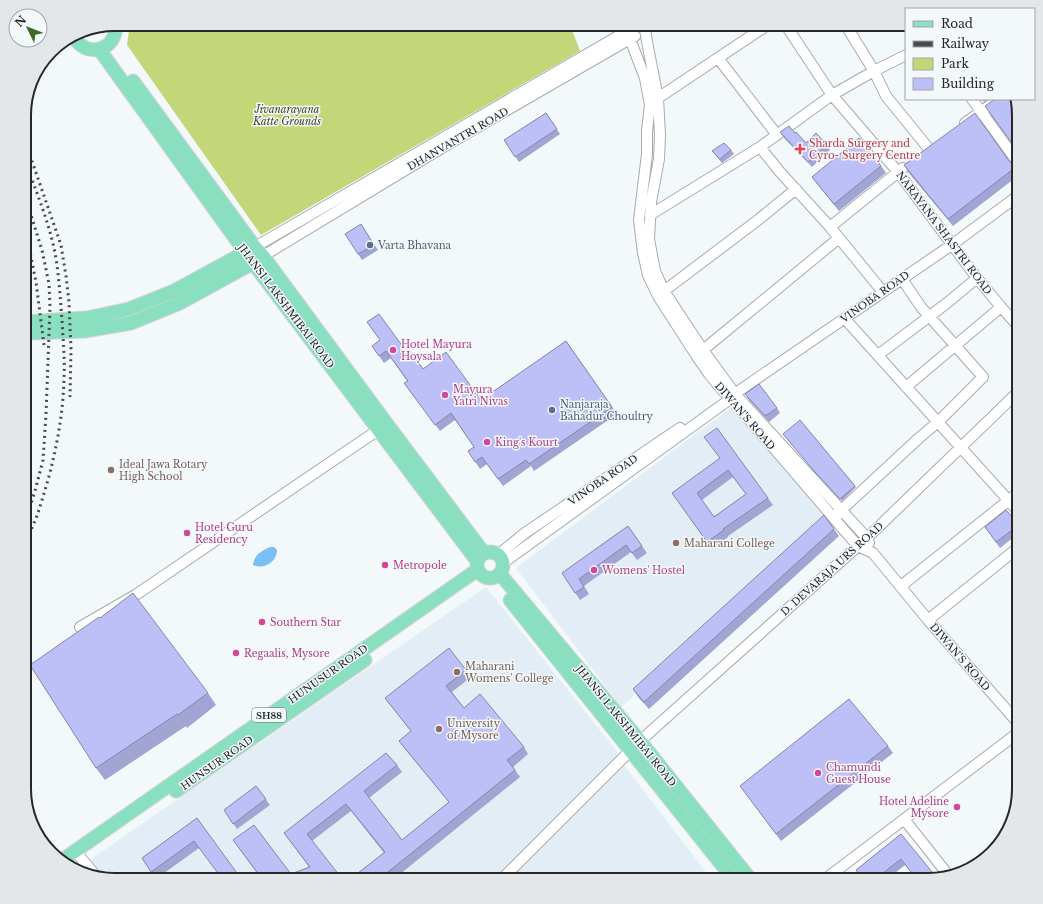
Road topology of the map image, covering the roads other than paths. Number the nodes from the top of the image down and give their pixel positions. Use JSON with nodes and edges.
{"nodes":[{"id":1,"x":116,"y":31,"type":"edge"},
{"id":2,"x":633,"y":31,"type":"edge"},
{"id":3,"x":637,"y":31,"type":"edge"},
{"id":4,"x":643,"y":31,"type":"edge"},
{"id":5,"x":758,"y":31,"type":"edge"},
{"id":6,"x":790,"y":31,"type":"edge"},
{"id":7,"x":849,"y":31,"type":"edge"},
{"id":8,"x":77,"y":40,"type":"edge"},
{"id":9,"x":630,"y":40,"type":"junction"},
{"id":10,"x":103,"y":48,"type":"junction"},
{"id":11,"x":905,"y":56,"type":"edge"},
{"id":12,"x":718,"y":58,"type":"junction"},
{"id":13,"x":874,"y":71,"type":"junction"},
{"id":14,"x":832,"y":95,"type":"junction"},
{"id":15,"x":658,"y":98,"type":"junction"},
{"id":16,"x":973,"y":100,"type":"edge"},
{"id":17,"x":998,"y":100,"type":"edge"},
{"id":18,"x":980,"y":112,"type":"junction"},
{"id":19,"x":954,"y":130,"type":"edge"},
{"id":20,"x":777,"y":135,"type":"junction"},
{"id":21,"x":448,"y":140,"type":"junction"},
{"id":22,"x":760,"y":147,"type":"junction"},
{"id":23,"x":929,"y":149,"type":"edge"},
{"id":24,"x":1012,"y":155,"type":"edge"},
{"id":25,"x":910,"y":162,"type":"edge"},
{"id":26,"x":898,"y":172,"type":"junction"},
{"id":27,"x":796,"y":189,"type":"junction"},
{"id":28,"x":1012,"y":201,"type":"edge"},
{"id":29,"x":650,"y":215,"type":"junction"},
{"id":30,"x":830,"y":227,"type":"junction"},
{"id":31,"x":839,"y":238,"type":"junction"},
{"id":32,"x":952,"y":244,"type":"junction"},
{"id":33,"x":254,"y":254,"type":"junction"},
{"id":34,"x":977,"y":278,"type":"junction"},
{"id":35,"x":902,"y":279,"type":"junction"},
{"id":36,"x":664,"y":291,"type":"junction"},
{"id":37,"x":883,"y":292,"type":"junction"},
{"id":38,"x":1001,"y":307,"type":"junction"},
{"id":39,"x":929,"y":317,"type":"junction"},
{"id":40,"x":1012,"y":317,"type":"edge"},
{"id":41,"x":845,"y":319,"type":"junction"},
{"id":42,"x":31,"y":322,"type":"edge"},
{"id":43,"x":31,"y":333,"type":"edge"},
{"id":44,"x":955,"y":346,"type":"junction"},
{"id":45,"x":703,"y":350,"type":"junction"},
{"id":46,"x":878,"y":355,"type":"junction"},
{"id":47,"x":906,"y":387,"type":"junction"},
{"id":48,"x":732,"y":396,"type":"junction"},
{"id":49,"x":1012,"y":398,"type":"edge"},
{"id":50,"x":938,"y":422,"type":"junction"},
{"id":51,"x":378,"y":430,"type":"junction"},
{"id":52,"x":961,"y":447,"type":"junction"},
{"id":53,"x":1012,"y":497,"type":"edge"},
{"id":54,"x":1008,"y":500,"type":"junction"},
{"id":55,"x":1012,"y":504,"type":"edge"},
{"id":56,"x":841,"y":510,"type":"junction"},
{"id":57,"x":833,"y":518,"type":"junction"},
{"id":58,"x":867,"y":538,"type":"junction"},
{"id":59,"x":858,"y":546,"type":"junction"},
{"id":60,"x":873,"y":552,"type":"junction"},
{"id":61,"x":1012,"y":553,"type":"edge"},
{"id":62,"x":489,"y":566,"type":"junction"},
{"id":63,"x":900,"y":586,"type":"junction"},
{"id":64,"x":928,"y":620,"type":"junction"},
{"id":65,"x":80,"y":627,"type":"dead end"},
{"id":66,"x":1012,"y":716,"type":"edge"},
{"id":67,"x":1012,"y":737,"type":"edge"},
{"id":68,"x":640,"y":741,"type":"junction"},
{"id":69,"x":630,"y":751,"type":"junction"},
{"id":70,"x":904,"y":819,"type":"junction"},
{"id":71,"x":77,"y":854,"type":"junction"},
{"id":72,"x":67,"y":858,"type":"edge"},
{"id":73,"x":72,"y":861,"type":"edge"},
{"id":74,"x":90,"y":869,"type":"edge"},
{"id":75,"x":945,"y":871,"type":"edge"},
{"id":76,"x":508,"y":873,"type":"edge"},
{"id":77,"x":728,"y":873,"type":"edge"},
{"id":78,"x":745,"y":873,"type":"edge"},
{"id":79,"x":833,"y":873,"type":"edge"}],
"edges":[{"from":1,"to":10,"type":"main road"},
{"from":2,"to":21,"type":"street","name":"DHANVANTRI ROAD"},
{"from":3,"to":9,"type":"street"},
{"from":4,"to":15,"type":"street"},
{"from":5,"to":12,"type":"street"},
{"from":6,"to":14,"type":"street","name":"NARAYANA SHASTRI ROAD"},
{"from":7,"to":13,"type":"street"},
{"from":8,"to":10,"type":"main road"},
{"from":9,"to":21,"type":"street","name":"DHANVANTRI ROAD"},
{"from":9,"to":48,"type":"street","name":"DIWAN'S ROAD"},
{"from":10,"to":33,"type":"main road","name":"JHANSI LAKSHMIBAI ROAD"},
{"from":11,"to":13,"type":"street"},
{"from":12,"to":15,"type":"street"},
{"from":12,"to":20,"type":"street"},
{"from":13,"to":14,"type":"street"},
{"from":13,"to":23,"type":"street"},
{"from":14,"to":20,"type":"street"},
{"from":14,"to":26,"type":"street","name":"NARAYANA SHASTRI ROAD"},
{"from":15,"to":29,"type":"street"},
{"from":16,"to":18,"type":"street"},
{"from":17,"to":18,"type":"street"},
{"from":18,"to":19,"type":"street"},
{"from":18,"to":24,"type":"street"},
{"from":20,"to":22,"type":"street"},
{"from":21,"to":33,"type":"street","name":"DHANVANTRI ROAD"},
{"from":22,"to":27,"type":"street"},
{"from":22,"to":29,"type":"street"},
{"from":25,"to":26,"type":"street"},
{"from":26,"to":30,"type":"street"},
{"from":26,"to":32,"type":"street","name":"NARAYANA SHASTRI ROAD"},
{"from":27,"to":30,"type":"street"},
{"from":27,"to":36,"type":"street"},
{"from":28,"to":32,"type":"street","name":"VINOBA ROAD"},
{"from":29,"to":36,"type":"street"},
{"from":30,"to":31,"type":"street"},
{"from":31,"to":37,"type":"street"},
{"from":31,"to":45,"type":"street"},
{"from":32,"to":34,"type":"street","name":"NARAYANA SHASTRI ROAD"},
{"from":32,"to":35,"type":"street","name":"VINOBA ROAD"},
{"from":33,"to":42,"type":"main road"},
{"from":33,"to":43,"type":"main road"},
{"from":33,"to":51,"type":"main road","name":"JHANSI LAKSHMIBAI ROAD"},
{"from":33,"to":62,"type":"main road","name":"JHANSI LAKSHMIBAI ROAD"},
{"from":34,"to":38,"type":"street","name":"NARAYANA SHASTRI ROAD"},
{"from":34,"to":39,"type":"street"},
{"from":35,"to":37,"type":"street","name":"VINOBA ROAD"},
{"from":35,"to":39,"type":"street"},
{"from":36,"to":45,"type":"street"},
{"from":37,"to":41,"type":"street","name":"VINOBA ROAD"},
{"from":38,"to":40,"type":"street","name":"NARAYANA SHASTRI ROAD"},
{"from":38,"to":44,"type":"street"},
{"from":39,"to":44,"type":"street"},
{"from":39,"to":46,"type":"street"},
{"from":41,"to":46,"type":"street"},
{"from":41,"to":48,"type":"street","name":"VINOBA ROAD"},
{"from":44,"to":47,"type":"street"},
{"from":44,"to":50,"type":"street"},
{"from":45,"to":48,"type":"street"},
{"from":46,"to":47,"type":"street"},
{"from":47,"to":50,"type":"street"},
{"from":48,"to":56,"type":"street"},
{"from":48,"to":57,"type":"street","name":"DIWAN'S ROAD"},
{"from":48,"to":62,"type":"street","name":"VINOBA ROAD"},
{"from":49,"to":52,"type":"street","name":"D. DEVARAJA URS ROAD"},
{"from":50,"to":52,"type":"street"},
{"from":50,"to":56,"type":"street"},
{"from":51,"to":62,"type":"main road","name":"JHANSI LAKSHMIBAI ROAD"},
{"from":51,"to":65,"type":"street"},
{"from":52,"to":54,"type":"street"},
{"from":52,"to":58,"type":"street","name":"D. DEVARAJA URS ROAD"},
{"from":53,"to":54,"type":"street"},
{"from":54,"to":55,"type":"street"},
{"from":54,"to":63,"type":"street"},
{"from":56,"to":57,"type":"street"},
{"from":56,"to":58,"type":"street"},
{"from":57,"to":59,"type":"street","name":"DIWAN'S ROAD"},
{"from":58,"to":59,"type":"street","name":"D. DEVARAJA URS ROAD"},
{"from":58,"to":60,"type":"street"},
{"from":59,"to":60,"type":"street","name":"DIWAN'S ROAD"},
{"from":59,"to":68,"type":"street","name":"D. DEVARAJA URS ROAD"},
{"from":60,"to":63,"type":"street","name":"DIWAN'S ROAD"},
{"from":61,"to":64,"type":"street"},
{"from":62,"to":68,"type":"main road","name":"JHANSI LAKSHMIBAI ROAD"},
{"from":62,"to":69,"type":"main road","name":"JHANSI LAKSHMIBAI ROAD"},
{"from":62,"to":71,"type":"main road","name":"HUNUSUR ROAD","number":"SH88"},
{"from":63,"to":64,"type":"street","name":"DIWAN'S ROAD"},
{"from":64,"to":66,"type":"street","name":"DIWAN'S ROAD"},
{"from":67,"to":70,"type":"street"},
{"from":68,"to":69,"type":"street","name":"D. DEVARAJA URS ROAD"},
{"from":68,"to":78,"type":"main road","name":"JHANSI LAKSHMIBAI ROAD"},
{"from":69,"to":76,"type":"street","name":"D. DEVARAJA URS ROAD"},
{"from":69,"to":77,"type":"main road","name":"JHANSI LAKSHMIBAI ROAD"},
{"from":70,"to":75,"type":"street"},
{"from":70,"to":79,"type":"street"},
{"from":71,"to":72,"type":"main road","name":"HUNUSUR ROAD","number":"SH88"},
{"from":71,"to":73,"type":"main road"},
{"from":71,"to":74,"type":"street"}]}
